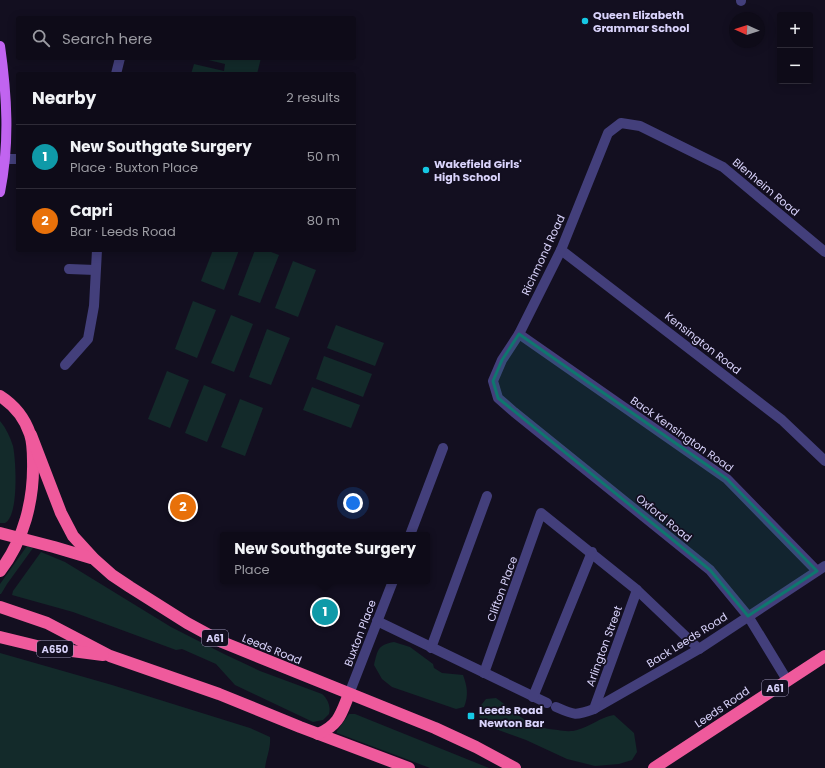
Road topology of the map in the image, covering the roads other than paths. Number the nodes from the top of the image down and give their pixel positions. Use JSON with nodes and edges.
{"nodes":[{"id":1,"x":0,"y":46,"type":"edge"},
{"id":2,"x":120,"y":60,"type":"edge"},
{"id":3,"x":116,"y":72,"type":"edge"},
{"id":4,"x":621,"y":123,"type":"joint"},
{"id":5,"x":5,"y":158,"type":"junction"},
{"id":6,"x":16,"y":159,"type":"edge"},
{"id":7,"x":0,"y":192,"type":"edge"},
{"id":8,"x":561,"y":250,"type":"junction"},
{"id":9,"x":97,"y":252,"type":"edge"},
{"id":10,"x":825,"y":252,"type":"edge"},
{"id":11,"x":69,"y":268,"type":"dead end"},
{"id":12,"x":95,"y":270,"type":"junction"},
{"id":13,"x":519,"y":334,"type":"junction"},
{"id":14,"x":65,"y":365,"type":"dead end"},
{"id":15,"x":0,"y":396,"type":"edge"},
{"id":16,"x":498,"y":398,"type":"joint"},
{"id":17,"x":31,"y":435,"type":"junction"},
{"id":18,"x":443,"y":448,"type":"dead end"},
{"id":19,"x":825,"y":461,"type":"edge"},
{"id":20,"x":487,"y":496,"type":"dead end"},
{"id":21,"x":411,"y":532,"type":"edge"},
{"id":22,"x":0,"y":533,"type":"edge"},
{"id":23,"x":20,"y":537,"type":"junction"},
{"id":24,"x":592,"y":552,"type":"junction"},
{"id":25,"x":94,"y":559,"type":"junction"},
{"id":26,"x":821,"y":568,"type":"edge"},
{"id":27,"x":0,"y":571,"type":"edge"},
{"id":28,"x":392,"y":584,"type":"edge"},
{"id":29,"x":637,"y":590,"type":"junction"},
{"id":30,"x":0,"y":607,"type":"edge"},
{"id":31,"x":748,"y":616,"type":"junction"},
{"id":32,"x":377,"y":621,"type":"junction"},
{"id":33,"x":0,"y":637,"type":"edge"},
{"id":34,"x":431,"y":648,"type":"junction"},
{"id":35,"x":699,"y":649,"type":"junction"},
{"id":36,"x":110,"y":656,"type":"junction"},
{"id":37,"x":825,"y":656,"type":"edge"},
{"id":38,"x":484,"y":673,"type":"junction"},
{"id":39,"x":788,"y":680,"type":"junction"},
{"id":40,"x":349,"y":694,"type":"junction"},
{"id":41,"x":533,"y":697,"type":"junction"},
{"id":42,"x":594,"y":710,"type":"junction"},
{"id":43,"x":318,"y":734,"type":"junction"},
{"id":44,"x":511,"y":765,"type":"edge"},
{"id":45,"x":409,"y":768,"type":"edge"},
{"id":46,"x":527,"y":768,"type":"edge"},
{"id":47,"x":654,"y":768,"type":"edge"}],
"edges":[{"from":1,"to":5,"type":"main road"},
{"from":2,"to":3,"type":"street"},
{"from":4,"to":8,"type":"street","name":"Richmond Road"},
{"from":4,"to":10,"type":"street","name":"Blenheim Road"},
{"from":5,"to":6,"type":"street"},
{"from":5,"to":7,"type":"main road"},
{"from":8,"to":13,"type":"street","name":"Richmond Road"},
{"from":8,"to":19,"type":"street","name":"Kensington Road"},
{"from":9,"to":12,"type":"street"},
{"from":11,"to":12,"type":"street"},
{"from":12,"to":14,"type":"street"},
{"from":13,"to":16,"type":"street","name":"Richmond Road"},
{"from":13,"to":26,"type":"street","name":"Back Kensington Road"},
{"from":15,"to":17,"type":"highway","number":"A61"},
{"from":16,"to":31,"type":"street","name":"Oxford Road"},
{"from":17,"to":23,"type":"highway","number":"A61"},
{"from":17,"to":25,"type":"highway","name":"Leeds Road","number":"A61"},
{"from":18,"to":21,"type":"street"},
{"from":20,"to":34,"type":"street"},
{"from":22,"to":23,"type":"highway"},
{"from":23,"to":25,"type":"highway"},
{"from":23,"to":27,"type":"highway","number":"A61"},
{"from":24,"to":29,"type":"street"},
{"from":24,"to":38,"type":"street","name":"Clifton Place"},
{"from":24,"to":41,"type":"street"},
{"from":25,"to":40,"type":"highway","name":"Leeds Road","number":"A61"},
{"from":26,"to":31,"type":"street","name":"Back Leeds Road"},
{"from":28,"to":32,"type":"street","name":"Buxton Place"},
{"from":29,"to":35,"type":"street"},
{"from":29,"to":42,"type":"street","name":"Arlington Street"},
{"from":30,"to":36,"type":"highway"},
{"from":31,"to":35,"type":"street","name":"Back Leeds Road"},
{"from":31,"to":39,"type":"street","name":"Oxford Road"},
{"from":32,"to":34,"type":"street","name":"Back Leeds Road"},
{"from":32,"to":40,"type":"street","name":"Buxton Place"},
{"from":33,"to":36,"type":"highway","number":"A650"},
{"from":34,"to":38,"type":"street","name":"Back Leeds Road"},
{"from":35,"to":42,"type":"street","name":"Back Leeds Road"},
{"from":36,"to":43,"type":"highway"},
{"from":37,"to":39,"type":"highway","name":"Leeds Road","number":"A61"},
{"from":38,"to":41,"type":"street","name":"Back Leeds Road"},
{"from":39,"to":47,"type":"highway","name":"Leeds Road","number":"A61"},
{"from":40,"to":43,"type":"highway"},
{"from":40,"to":44,"type":"highway","name":"Leeds Road","number":"A61"},
{"from":41,"to":42,"type":"street","name":"Back Leeds Road"},
{"from":43,"to":45,"type":"highway"},
{"from":44,"to":46,"type":"highway","name":"Leeds Road"}]}
